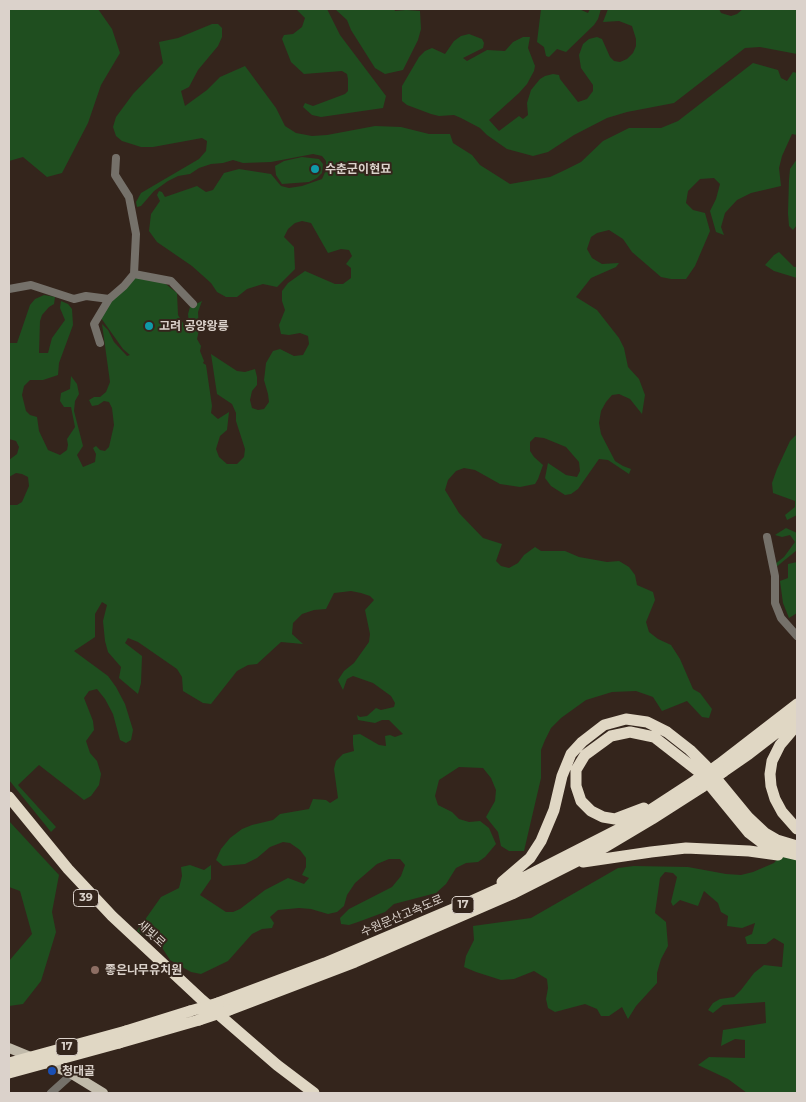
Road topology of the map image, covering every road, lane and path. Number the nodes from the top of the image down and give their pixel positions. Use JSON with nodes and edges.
{"nodes":[{"id":1,"x":116,"y":158,"type":"dead end"},
{"id":2,"x":134,"y":274,"type":"junction"},
{"id":3,"x":9,"y":289,"type":"edge"},
{"id":4,"x":109,"y":299,"type":"junction"},
{"id":5,"x":193,"y":304,"type":"dead end"},
{"id":6,"x":100,"y":343,"type":"dead end"},
{"id":7,"x":767,"y":537,"type":"dead end"},
{"id":8,"x":797,"y":636,"type":"edge"},
{"id":9,"x":797,"y":704,"type":"edge"},
{"id":10,"x":797,"y":717,"type":"edge"},
{"id":11,"x":797,"y":725,"type":"edge"},
{"id":12,"x":720,"y":769,"type":"junction"},
{"id":13,"x":699,"y":783,"type":"junction"},
{"id":14,"x":9,"y":797,"type":"edge"},
{"id":15,"x":671,"y":797,"type":"junction"},
{"id":16,"x":9,"y":808,"type":"edge"},
{"id":17,"x":797,"y":829,"type":"edge"},
{"id":18,"x":38,"y":839,"type":"junction"},
{"id":19,"x":797,"y":852,"type":"edge"},
{"id":20,"x":574,"y":864,"type":"junction"},
{"id":21,"x":467,"y":903,"type":"junction"},
{"id":22,"x":186,"y":991,"type":"junction"},
{"id":23,"x":9,"y":1048,"type":"edge"},
{"id":24,"x":9,"y":1063,"type":"edge"},
{"id":25,"x":9,"y":1073,"type":"edge"},
{"id":26,"x":72,"y":1074,"type":"junction"},
{"id":27,"x":51,"y":1093,"type":"edge"},
{"id":28,"x":103,"y":1093,"type":"edge"},
{"id":29,"x":302,"y":1093,"type":"edge"},
{"id":30,"x":314,"y":1093,"type":"edge"}],
"edges":[{"from":1,"to":2,"type":"street"},
{"from":2,"to":4,"type":"street"},
{"from":2,"to":5,"type":"street"},
{"from":3,"to":4,"type":"street"},
{"from":4,"to":6,"type":"street"},
{"from":7,"to":8,"type":"street"},
{"from":9,"to":12,"type":"highway","name":"수원문산고속도로","number":"17"},
{"from":10,"to":12,"type":"highway","name":"수원문산고속도로","number":"17"},
{"from":11,"to":17,"type":"highway"},
{"from":12,"to":13,"type":"highway","name":"수원문산고속도로","number":"17","bridge":true},
{"from":13,"to":15,"type":"highway","name":"수원문산고속도로","number":"17"},
{"from":13,"to":20,"type":"highway","name":"수원문산고속도로","number":"17"},
{"from":14,"to":18,"type":"highway","name":"새빛로","number":"39"},
{"from":15,"to":19,"type":"highway"},
{"from":15,"to":21,"type":"highway","name":"수원문산고속도로","number":"17"},
{"from":16,"to":18,"type":"highway","name":"새빛로","number":"39"},
{"from":18,"to":22,"type":"highway","name":"새빛로","number":"39"},
{"from":19,"to":20,"type":"highway"},
{"from":19,"to":21,"type":"highway"},
{"from":20,"to":25,"type":"highway","name":"수원문산고속도로","number":"17","bridge":true},
{"from":21,"to":24,"type":"highway","name":"수원문산고속도로","number":"17","bridge":true},
{"from":22,"to":29,"type":"highway","name":"새빛로","number":"39"},
{"from":22,"to":30,"type":"highway","name":"새빛로","number":"39"},
{"from":23,"to":26,"type":"main road"},
{"from":26,"to":27,"type":"street"},
{"from":26,"to":28,"type":"main road"}]}
